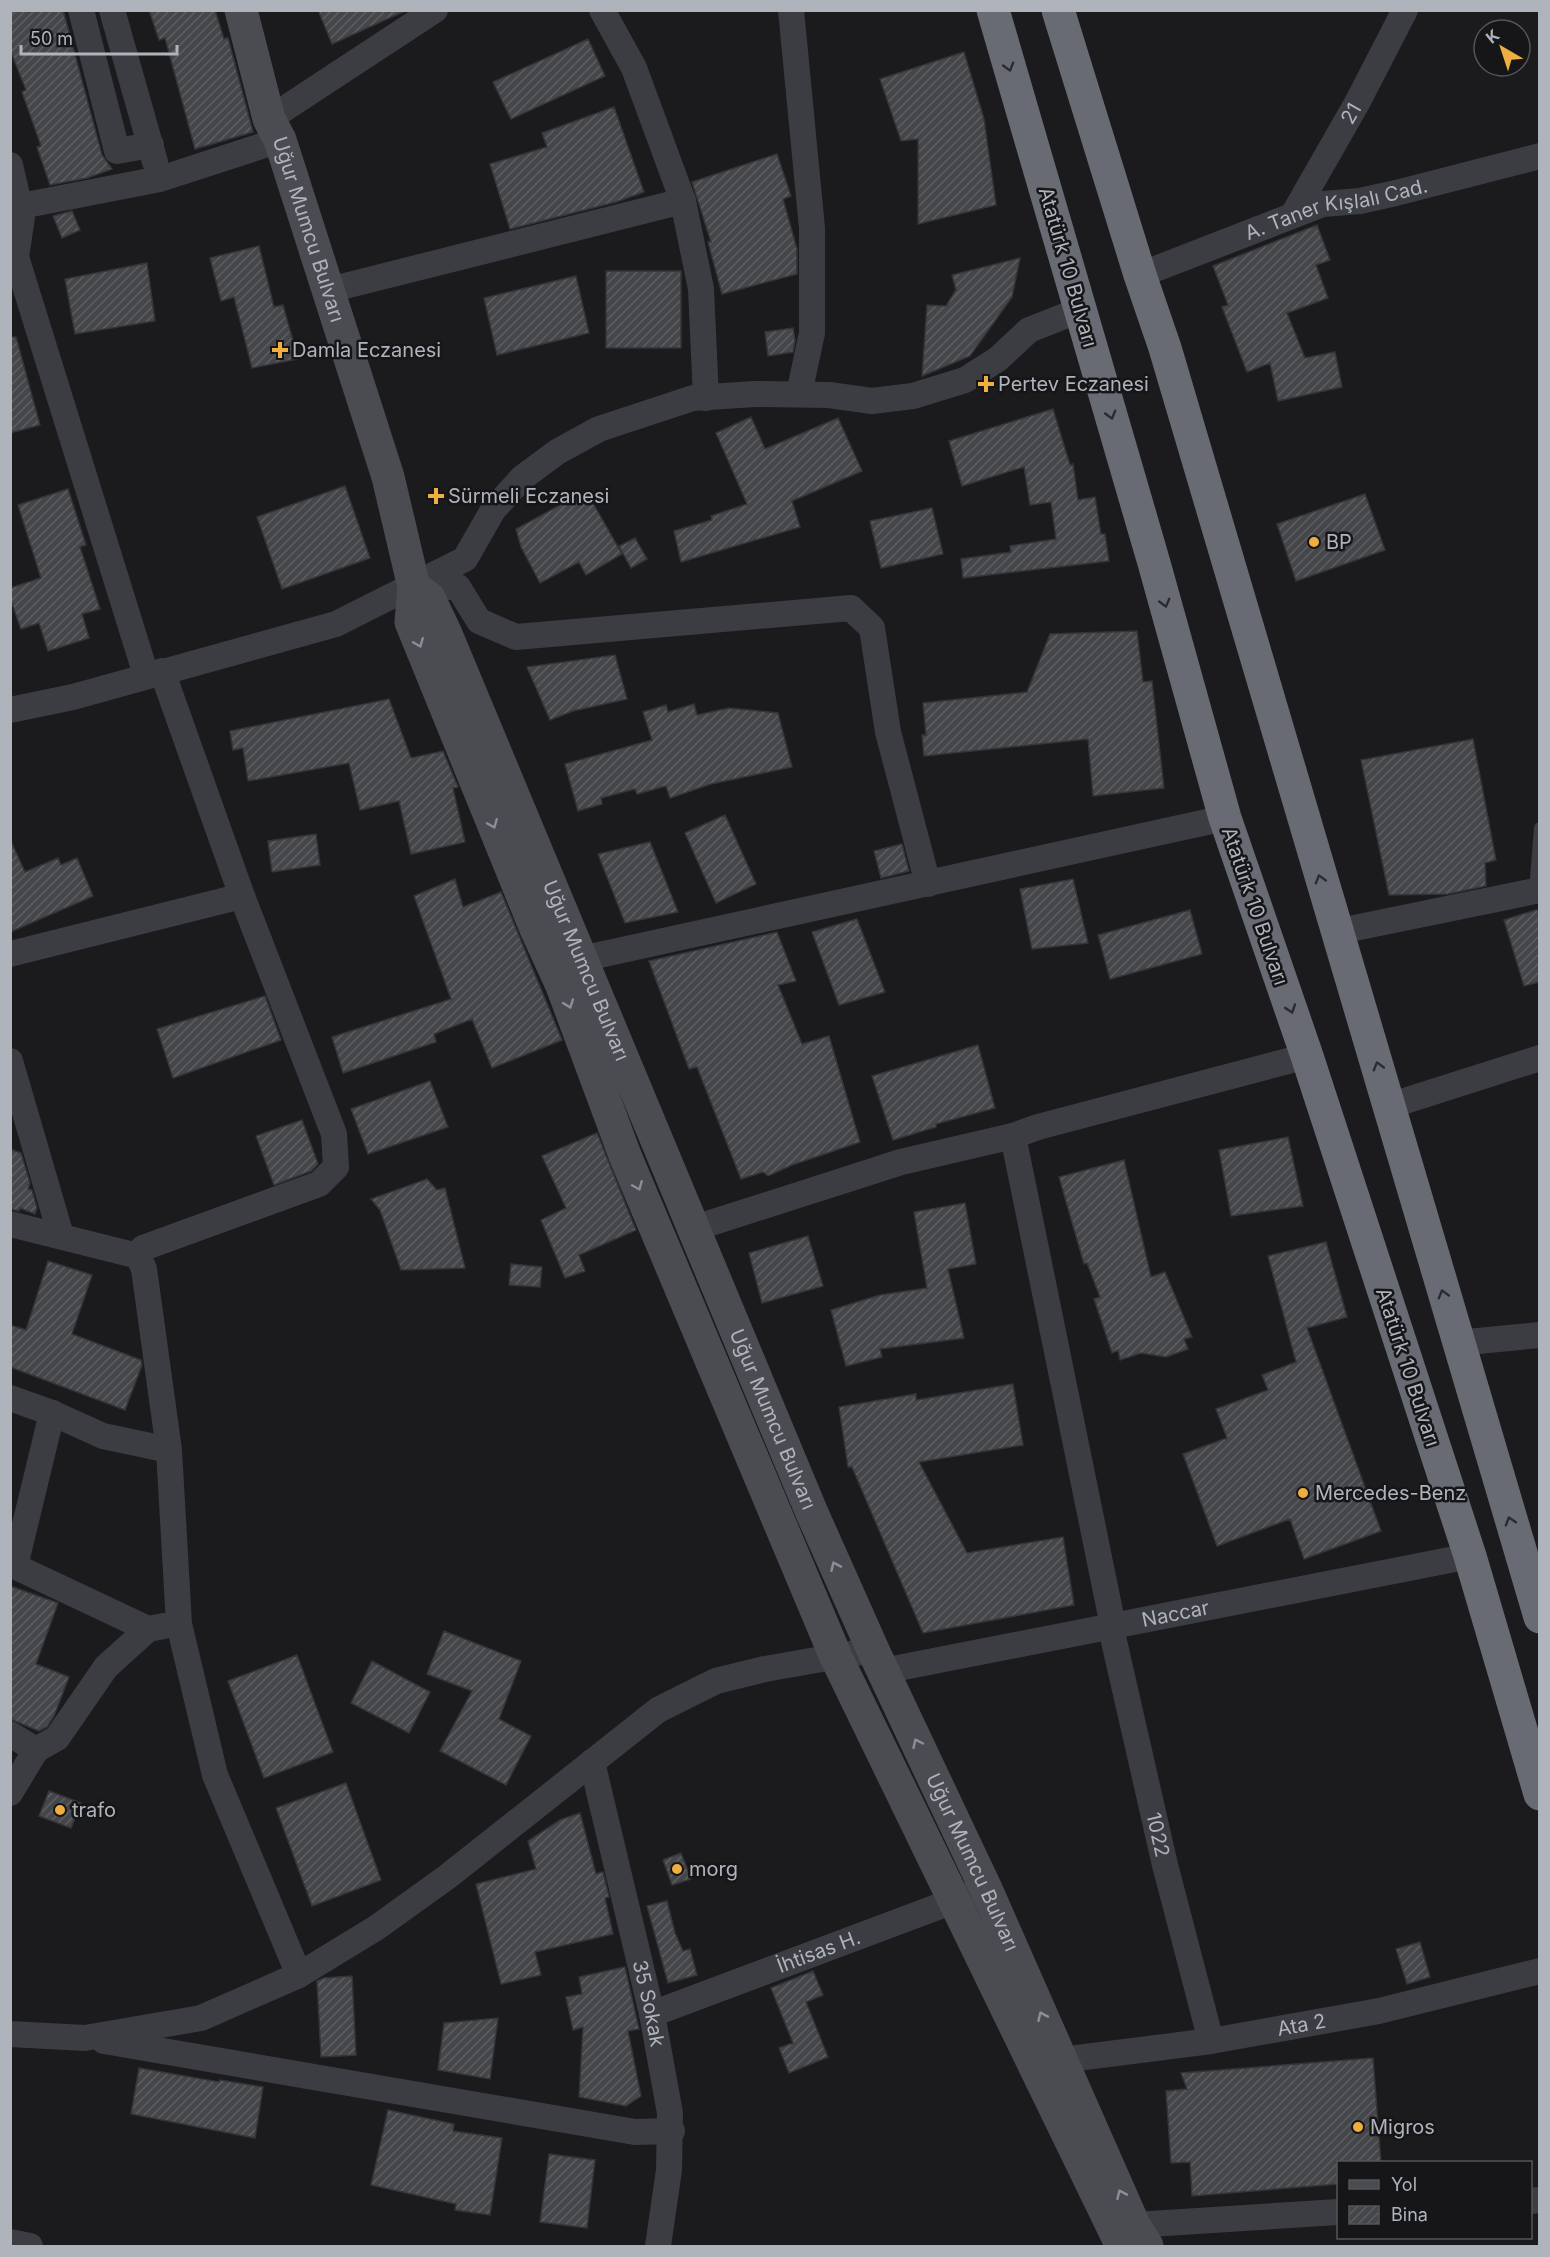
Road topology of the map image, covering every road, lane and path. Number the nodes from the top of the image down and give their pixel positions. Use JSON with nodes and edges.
{"nodes":[{"id":1,"x":81,"y":10,"type":"edge"},
{"id":2,"x":112,"y":10,"type":"edge"},
{"id":3,"x":241,"y":10,"type":"edge"},
{"id":4,"x":435,"y":10,"type":"edge"},
{"id":5,"x":602,"y":10,"type":"edge"},
{"id":6,"x":792,"y":10,"type":"edge"},
{"id":7,"x":993,"y":10,"type":"edge"},
{"id":8,"x":1058,"y":10,"type":"edge"},
{"id":9,"x":1405,"y":10,"type":"edge"},
{"id":10,"x":275,"y":130,"type":"junction"},
{"id":11,"x":151,"y":145,"type":"junction"},
{"id":12,"x":1539,"y":156,"type":"edge"},
{"id":13,"x":10,"y":165,"type":"edge"},
{"id":14,"x":160,"y":179,"type":"junction"},
{"id":15,"x":683,"y":201,"type":"junction"},
{"id":16,"x":21,"y":206,"type":"junction"},
{"id":17,"x":1293,"y":215,"type":"junction"},
{"id":18,"x":13,"y":259,"type":"edge"},
{"id":19,"x":1140,"y":275,"type":"junction"},
{"id":20,"x":329,"y":290,"type":"junction"},
{"id":21,"x":1080,"y":310,"type":"junction"},
{"id":22,"x":799,"y":394,"type":"junction"},
{"id":23,"x":705,"y":398,"type":"junction"},
{"id":24,"x":414,"y":587,"type":"junction"},
{"id":25,"x":154,"y":673,"type":"junction"},
{"id":26,"x":10,"y":710,"type":"edge"},
{"id":27,"x":1225,"y":818,"type":"junction"},
{"id":28,"x":1539,"y":828,"type":"edge"},
{"id":29,"x":928,"y":884,"type":"junction"},
{"id":30,"x":1537,"y":891,"type":"edge"},
{"id":31,"x":242,"y":896,"type":"junction"},
{"id":32,"x":1335,"y":932,"type":"junction"},
{"id":33,"x":10,"y":954,"type":"edge"},
{"id":34,"x":581,"y":959,"type":"junction"},
{"id":35,"x":1307,"y":1056,"type":"junction"},
{"id":36,"x":1539,"y":1058,"type":"edge"},
{"id":37,"x":10,"y":1061,"type":"edge"},
{"id":38,"x":1389,"y":1106,"type":"junction"},
{"id":39,"x":1013,"y":1136,"type":"junction"},
{"id":40,"x":10,"y":1224,"type":"edge"},
{"id":41,"x":695,"y":1228,"type":"junction"},
{"id":42,"x":61,"y":1236,"type":"junction"},
{"id":43,"x":138,"y":1256,"type":"junction"},
{"id":44,"x":1539,"y":1335,"type":"edge"},
{"id":45,"x":1457,"y":1343,"type":"junction"},
{"id":46,"x":10,"y":1398,"type":"edge"},
{"id":47,"x":52,"y":1413,"type":"junction"},
{"id":48,"x":169,"y":1450,"type":"junction"},
{"id":49,"x":1530,"y":1553,"type":"edge"},
{"id":50,"x":1470,"y":1557,"type":"junction"},
{"id":51,"x":13,"y":1565,"type":"edge"},
{"id":52,"x":1539,"y":1617,"type":"edge"},
{"id":53,"x":179,"y":1624,"type":"junction"},
{"id":54,"x":1111,"y":1628,"type":"junction"},
{"id":55,"x":148,"y":1629,"type":"junction"},
{"id":56,"x":836,"y":1656,"type":"junction"},
{"id":57,"x":878,"y":1661,"type":"junction"},
{"id":58,"x":10,"y":1734,"type":"edge"},
{"id":59,"x":36,"y":1750,"type":"junction"},
{"id":60,"x":592,"y":1762,"type":"junction"},
{"id":61,"x":10,"y":1793,"type":"edge"},
{"id":62,"x":1539,"y":1794,"type":"edge"},
{"id":63,"x":971,"y":1894,"type":"junction"},
{"id":64,"x":1539,"y":1971,"type":"edge"},
{"id":65,"x":299,"y":1975,"type":"junction"},
{"id":66,"x":652,"y":2014,"type":"junction"},
{"id":67,"x":10,"y":2034,"type":"edge"},
{"id":68,"x":85,"y":2038,"type":"junction"},
{"id":69,"x":1211,"y":2041,"type":"junction"},
{"id":70,"x":1061,"y":2060,"type":"junction"},
{"id":71,"x":672,"y":2131,"type":"junction"},
{"id":72,"x":1337,"y":2212,"type":"edge"},
{"id":73,"x":1134,"y":2240,"type":"edge"},
{"id":74,"x":10,"y":2242,"type":"edge"},
{"id":75,"x":30,"y":2247,"type":"edge"},
{"id":76,"x":658,"y":2247,"type":"edge"}],
"edges":[{"from":1,"to":11,"type":"street"},
{"from":2,"to":11,"type":"street"},
{"from":3,"to":10,"type":"street","name":"Uğur Mumcu Bulvarı"},
{"from":4,"to":10,"type":"street"},
{"from":5,"to":15,"type":"street"},
{"from":6,"to":22,"type":"street"},
{"from":7,"to":21,"type":"highway","name":"Atatürk 10 Bulvarı","one_way":true},
{"from":8,"to":19,"type":"highway"},
{"from":9,"to":17,"type":"street","name":"21"},
{"from":10,"to":14,"type":"street"},
{"from":10,"to":20,"type":"street","name":"Uğur Mumcu Bulvarı"},
{"from":11,"to":14,"type":"street"},
{"from":12,"to":17,"type":"street","name":"A. Taner Kışlalı Cad."},
{"from":13,"to":16,"type":"street"},
{"from":14,"to":16,"type":"street"},
{"from":15,"to":20,"type":"street"},
{"from":15,"to":23,"type":"street"},
{"from":16,"to":18,"type":"street"},
{"from":17,"to":19,"type":"street","name":"A. Taner Kışlalı Cad."},
{"from":18,"to":25,"type":"street"},
{"from":32,"to":19,"type":"highway","one_way":true},
{"from":20,"to":24,"type":"street","name":"Uğur Mumcu Bulvarı"},
{"from":21,"to":22,"type":"street"},
{"from":21,"to":27,"type":"highway","name":"Atatürk 10 Bulvarı","one_way":true},
{"from":22,"to":23,"type":"street"},
{"from":23,"to":24,"type":"street"},
{"from":24,"to":25,"type":"street"},
{"from":24,"to":29,"type":"street"},
{"from":24,"to":34,"type":"street","name":"Uğur Mumcu Bulvarı"},
{"from":24,"to":56,"type":"street","name":"Uğur Mumcu Bulvarı","one_way":true},
{"from":25,"to":26,"type":"street"},
{"from":25,"to":31,"type":"street"},
{"from":27,"to":29,"type":"street"},
{"from":27,"to":35,"type":"highway","name":"Atatürk 10 Bulvarı","one_way":true},
{"from":28,"to":30,"type":"lane"},
{"from":29,"to":34,"type":"street"},
{"from":30,"to":32,"type":"street"},
{"from":31,"to":33,"type":"street"},
{"from":31,"to":43,"type":"street"},
{"from":38,"to":32,"type":"highway","one_way":true},
{"from":34,"to":41,"type":"street","name":"Uğur Mumcu Bulvarı"},
{"from":35,"to":39,"type":"street"},
{"from":35,"to":50,"type":"highway","name":"Atatürk 10 Bulvarı"},
{"from":36,"to":38,"type":"street"},
{"from":37,"to":42,"type":"street"},
{"from":45,"to":38,"type":"highway","one_way":true},
{"from":39,"to":41,"type":"street"},
{"from":39,"to":54,"type":"street","name":"1022"},
{"from":40,"to":42,"type":"street"},
{"from":57,"to":41,"type":"street","name":"Uğur Mumcu Bulvarı","one_way":true},
{"from":42,"to":43,"type":"street"},
{"from":43,"to":48,"type":"street"},
{"from":44,"to":45,"type":"street"},
{"from":49,"to":45,"type":"highway","one_way":true},
{"from":46,"to":47,"type":"street"},
{"from":47,"to":48,"type":"street"},
{"from":47,"to":51,"type":"street"},
{"from":48,"to":53,"type":"street"},
{"from":49,"to":52,"type":"highway"},
{"from":50,"to":54,"type":"street","name":"Naccar"},
{"from":50,"to":62,"type":"highway","name":"Atatürk 10 Bulvarı"},
{"from":51,"to":55,"type":"street"},
{"from":53,"to":55,"type":"street"},
{"from":53,"to":65,"type":"street"},
{"from":54,"to":57,"type":"street","name":"Naccar"},
{"from":54,"to":69,"type":"street","name":"1022"},
{"from":55,"to":59,"type":"street"},
{"from":56,"to":57,"type":"street","name":"Naccar"},
{"from":56,"to":60,"type":"street","name":"Naccar"},
{"from":56,"to":63,"type":"street","name":"Uğur Mumcu Bulvarı"},
{"from":63,"to":57,"type":"street","name":"Uğur Mumcu Bulvarı","one_way":true},
{"from":58,"to":59,"type":"street"},
{"from":59,"to":61,"type":"street"},
{"from":60,"to":65,"type":"street","name":"Naccar"},
{"from":60,"to":66,"type":"street","name":"35 Sokak"},
{"from":63,"to":66,"type":"street","name":"İhtisas H."},
{"from":70,"to":63,"type":"street","name":"Uğur Mumcu Bulvarı","one_way":true},
{"from":63,"to":73,"type":"street","name":"Uğur Mumcu Bulvarı"},
{"from":64,"to":69,"type":"street","name":"Ata 2"},
{"from":65,"to":68,"type":"street","name":"Naccar"},
{"from":66,"to":71,"type":"street","name":"35 Sokak"},
{"from":67,"to":68,"type":"street"},
{"from":68,"to":71,"type":"street"},
{"from":69,"to":70,"type":"street","name":"Ata 2"},
{"from":73,"to":70,"type":"street","name":"Uğur Mumcu Bulvarı","one_way":true},
{"from":71,"to":76,"type":"street","name":"35 Sokak"},
{"from":72,"to":73,"type":"street"},
{"from":74,"to":75,"type":"street"}]}
